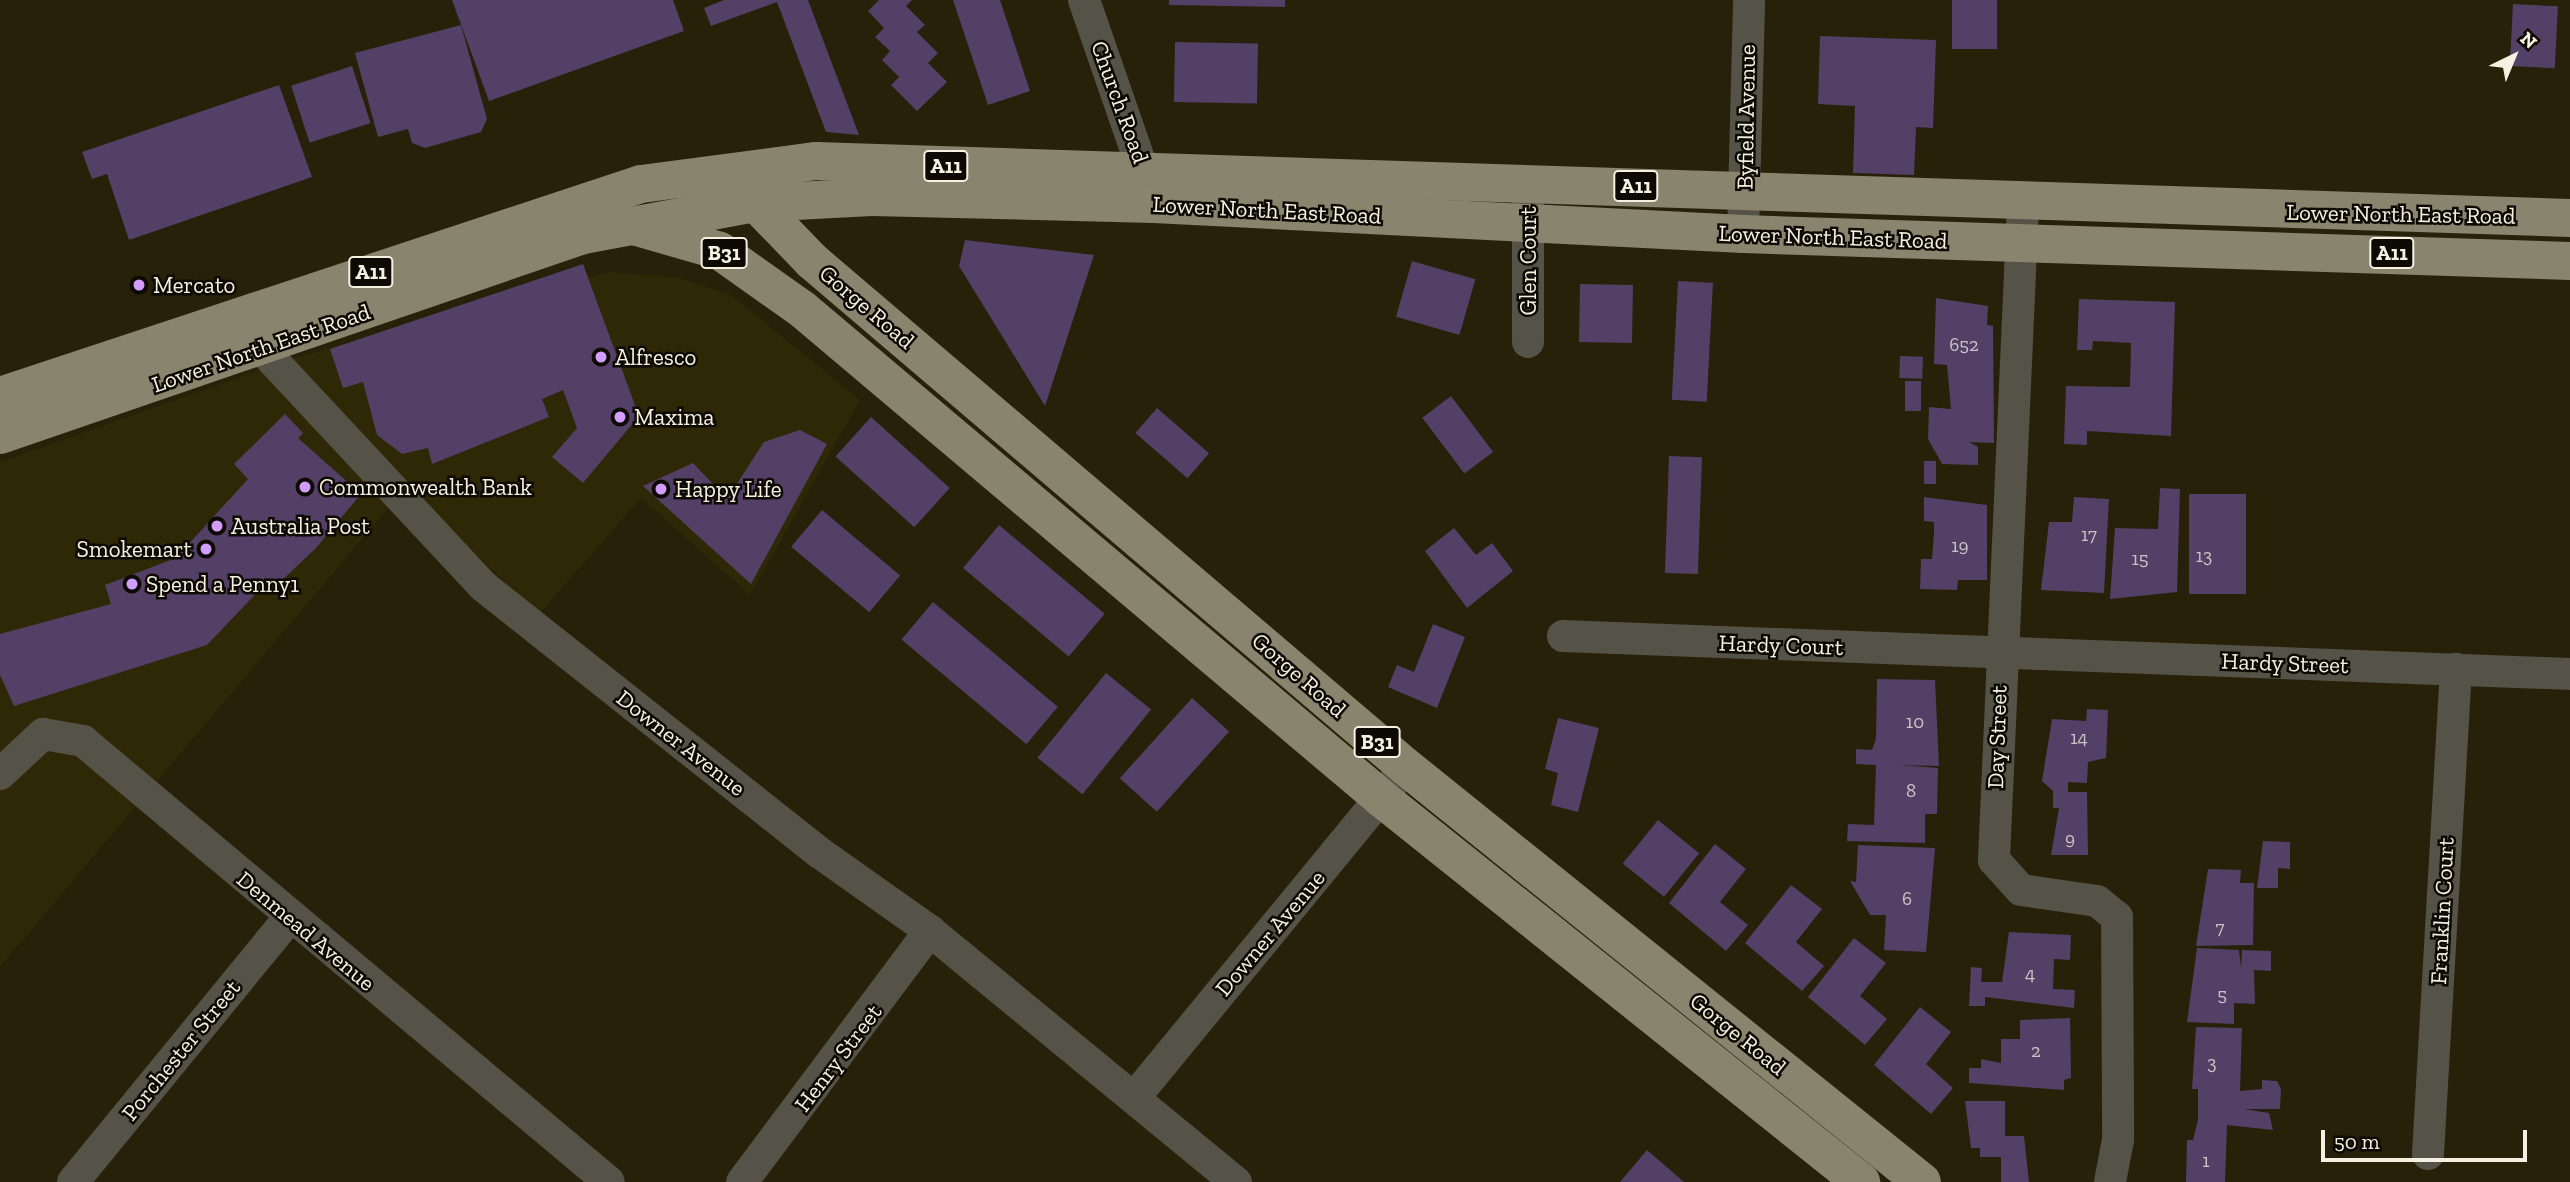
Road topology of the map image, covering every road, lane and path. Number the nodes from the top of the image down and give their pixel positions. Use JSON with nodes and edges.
{"nodes":[{"id":1,"x":1084,"y":0,"type":"edge"},
{"id":2,"x":1749,"y":0,"type":"edge"},
{"id":3,"x":1528,"y":181,"type":"junction"},
{"id":4,"x":752,"y":186,"type":"junction"},
{"id":5,"x":1150,"y":188,"type":"junction"},
{"id":6,"x":1745,"y":191,"type":"junction"},
{"id":7,"x":2023,"y":205,"type":"junction"},
{"id":8,"x":2570,"y":218,"type":"edge"},
{"id":9,"x":1528,"y":224,"type":"junction"},
{"id":10,"x":631,"y":226,"type":"junction"},
{"id":11,"x":1744,"y":234,"type":"junction"},
{"id":12,"x":2021,"y":244,"type":"junction"},
{"id":13,"x":2570,"y":261,"type":"edge"},
{"id":14,"x":802,"y":309,"type":"junction"},
{"id":15,"x":1528,"y":342,"type":"dead end"},
{"id":16,"x":262,"y":349,"type":"junction"},
{"id":17,"x":0,"y":396,"type":"edge"},
{"id":18,"x":0,"y":435,"type":"edge"},
{"id":19,"x":1563,"y":636,"type":"dead end"},
{"id":20,"x":2000,"y":654,"type":"junction"},
{"id":21,"x":2456,"y":669,"type":"junction"},
{"id":22,"x":2570,"y":674,"type":"edge"},
{"id":23,"x":1406,"y":767,"type":"junction"},
{"id":24,"x":0,"y":774,"type":"edge"},
{"id":25,"x":1381,"y":799,"type":"junction"},
{"id":26,"x":289,"y":918,"type":"junction"},
{"id":27,"x":930,"y":931,"type":"junction"},
{"id":28,"x":1134,"y":1098,"type":"junction"},
{"id":29,"x":2428,"y":1154,"type":"dead end"},
{"id":30,"x":73,"y":1182,"type":"edge"},
{"id":31,"x":609,"y":1182,"type":"edge"},
{"id":32,"x":742,"y":1182,"type":"edge"},
{"id":33,"x":1236,"y":1182,"type":"edge"},
{"id":34,"x":1861,"y":1182,"type":"edge"},
{"id":35,"x":1922,"y":1182,"type":"edge"},
{"id":36,"x":2110,"y":1182,"type":"edge"}],
"edges":[{"from":1,"to":5,"type":"street","name":"Church Road"},
{"from":2,"to":6,"type":"street","name":"Byfield Avenue"},
{"from":3,"to":5,"type":"main road","name":"Lower North East Road","number":"A11"},
{"from":3,"to":6,"type":"main road","name":"Lower North East Road","number":"A11"},
{"from":3,"to":9,"type":"street","name":"Glen Court"},
{"from":4,"to":5,"type":"main road","name":"Lower North East Road","number":"A11"},
{"from":4,"to":10,"type":"main road","name":"Lower North East Road","number":"A11"},
{"from":4,"to":14,"type":"main road","name":"Gorge Road","number":"B31"},
{"from":4,"to":17,"type":"main road","name":"Lower North East Road","number":"A11"},
{"from":4,"to":23,"type":"main road","name":"Gorge Road","number":"B31"},
{"from":5,"to":9,"type":"main road","name":"Lower North East Road","number":"A11"},
{"from":6,"to":7,"type":"main road","name":"Lower North East Road","number":"A11"},
{"from":6,"to":11,"type":"street","name":"Byfield Avenue"},
{"from":7,"to":8,"type":"main road","name":"Lower North East Road","number":"A11"},
{"from":7,"to":12,"type":"street","name":"Day Street"},
{"from":9,"to":11,"type":"main road","name":"Lower North East Road","number":"A11"},
{"from":9,"to":15,"type":"street","name":"Glen Court"},
{"from":10,"to":14,"type":"main road","name":"Gorge Road","number":"B31"},
{"from":10,"to":16,"type":"main road","name":"Lower North East Road","number":"A11"},
{"from":11,"to":12,"type":"main road","name":"Lower North East Road","number":"A11"},
{"from":12,"to":13,"type":"main road","name":"Lower North East Road","number":"A11"},
{"from":12,"to":20,"type":"street","name":"Day Street"},
{"from":14,"to":25,"type":"main road","name":"Gorge Road","number":"B31"},
{"from":16,"to":18,"type":"main road","name":"Lower North East Road","number":"A11"},
{"from":16,"to":27,"type":"street","name":"Downer Avenue"},
{"from":19,"to":20,"type":"street","name":"Hardy Court"},
{"from":20,"to":21,"type":"street","name":"Hardy Street"},
{"from":20,"to":36,"type":"street","name":"Day Street"},
{"from":21,"to":22,"type":"street","name":"Hardy Street"},
{"from":21,"to":29,"type":"street","name":"Franklin Court"},
{"from":23,"to":25,"type":"street","name":"Downer Avenue"},
{"from":23,"to":35,"type":"main road","name":"Gorge Road","number":"B31"},
{"from":24,"to":26,"type":"street","name":"Denmead Avenue"},
{"from":25,"to":28,"type":"street","name":"Downer Avenue"},
{"from":25,"to":34,"type":"main road","name":"Gorge Road","number":"B31"},
{"from":26,"to":30,"type":"street","name":"Porchester Street"},
{"from":26,"to":31,"type":"street","name":"Denmead Avenue"},
{"from":27,"to":28,"type":"street","name":"Downer Avenue"},
{"from":27,"to":32,"type":"street","name":"Henry Street"},
{"from":28,"to":33,"type":"street","name":"Downer Avenue"}]}
